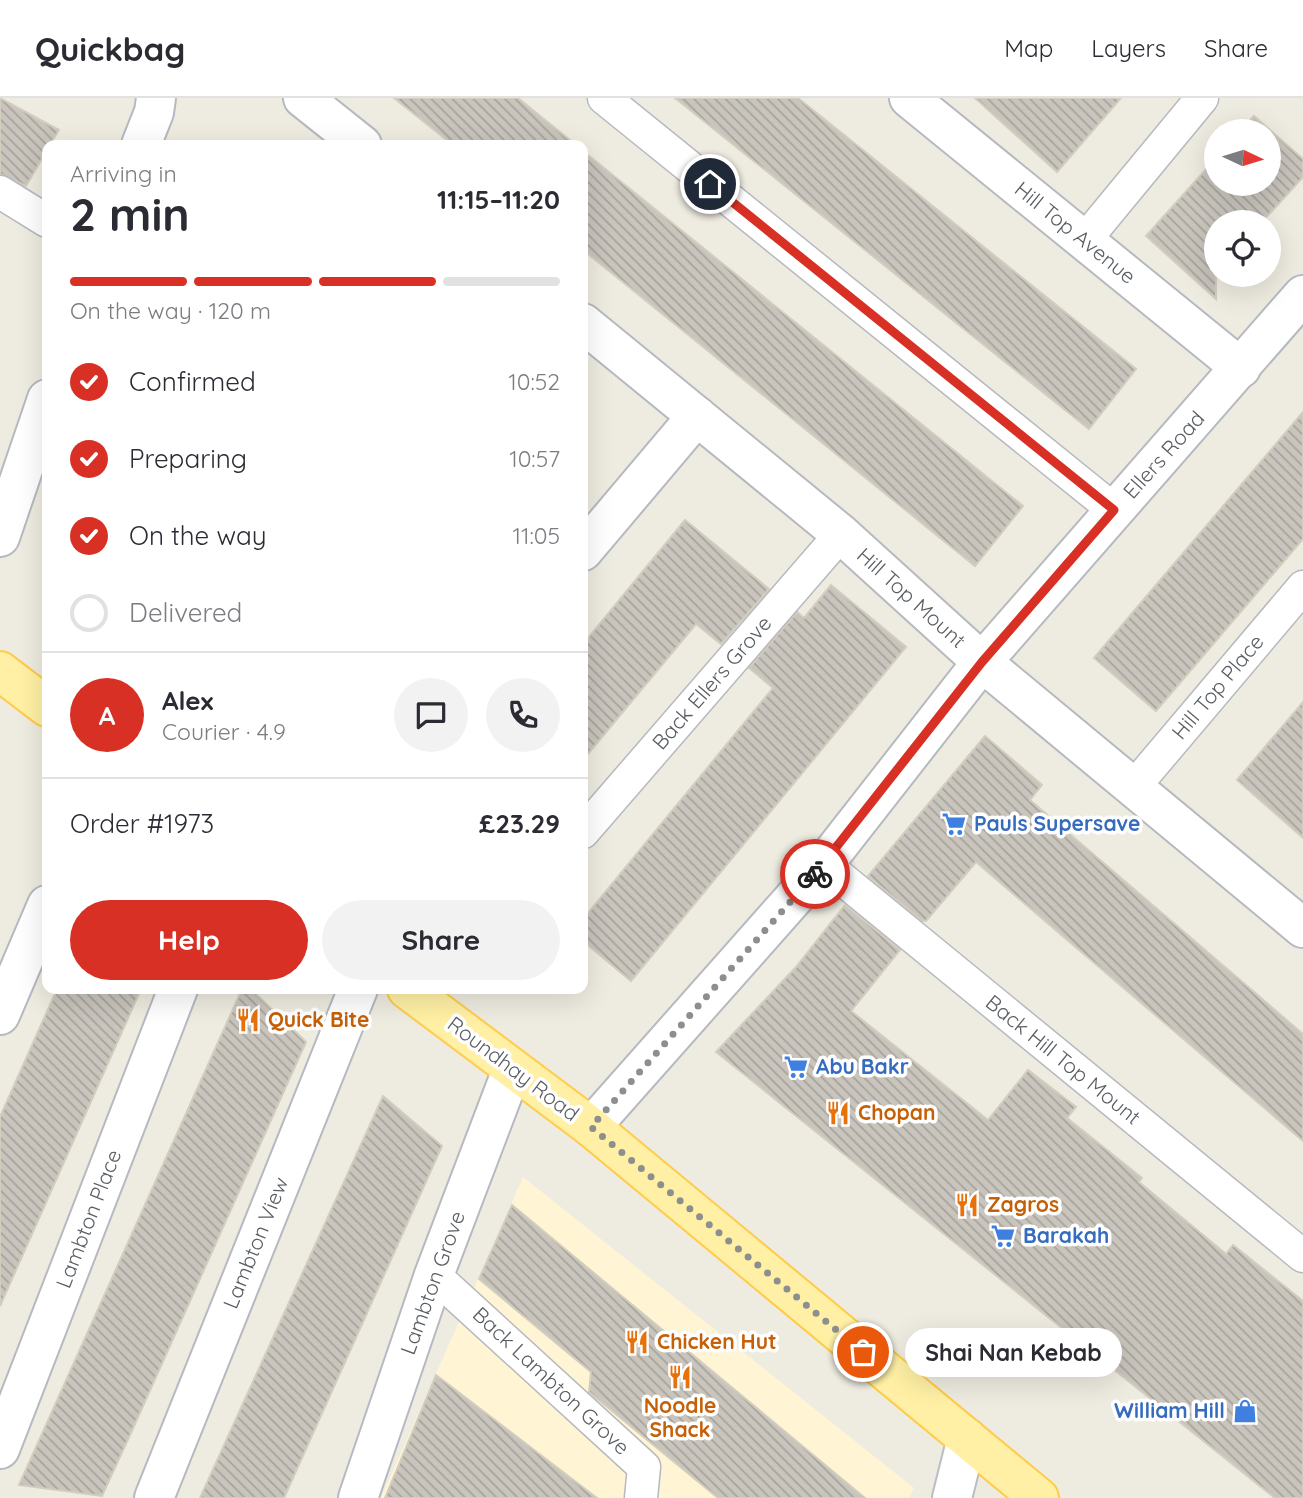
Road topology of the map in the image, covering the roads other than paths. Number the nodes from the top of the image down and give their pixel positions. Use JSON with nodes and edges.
{"nodes":[{"id":1,"x":303,"y":98,"type":"edge"},
{"id":2,"x":604,"y":98,"type":"edge"},
{"id":3,"x":1202,"y":98,"type":"edge"},
{"id":4,"x":929,"y":104,"type":"edge"},
{"id":5,"x":356,"y":140,"type":"edge"},
{"id":6,"x":0,"y":192,"type":"edge"},
{"id":7,"x":42,"y":218,"type":"edge"},
{"id":8,"x":1084,"y":242,"type":"junction"},
{"id":9,"x":1303,"y":295,"type":"edge"},
{"id":10,"x":588,"y":327,"type":"edge"},
{"id":11,"x":1241,"y":368,"type":"junction"},
{"id":12,"x":42,"y":414,"type":"edge"},
{"id":13,"x":697,"y":416,"type":"junction"},
{"id":14,"x":1114,"y":510,"type":"junction"},
{"id":15,"x":841,"y":534,"type":"junction"},
{"id":16,"x":0,"y":537,"type":"edge"},
{"id":17,"x":588,"y":545,"type":"edge"},
{"id":18,"x":1303,"y":587,"type":"edge"},
{"id":19,"x":982,"y":662,"type":"junction"},
{"id":20,"x":0,"y":671,"type":"edge"},
{"id":21,"x":42,"y":702,"type":"edge"},
{"id":22,"x":1133,"y":788,"type":"junction"},
{"id":23,"x":588,"y":826,"type":"edge"},
{"id":24,"x":824,"y":864,"type":"junction"},
{"id":25,"x":42,"y":917,"type":"edge"},
{"id":26,"x":1302,"y":925,"type":"edge"},
{"id":27,"x":176,"y":994,"type":"edge"},
{"id":28,"x":356,"y":994,"type":"edge"},
{"id":29,"x":428,"y":995,"type":"edge"},
{"id":30,"x":0,"y":1015,"type":"edge"},
{"id":31,"x":512,"y":1070,"type":"junction"},
{"id":32,"x":591,"y":1127,"type":"junction"},
{"id":33,"x":1303,"y":1256,"type":"edge"},
{"id":34,"x":434,"y":1275,"type":"junction"},
{"id":35,"x":967,"y":1438,"type":"junction"},
{"id":36,"x":0,"y":1449,"type":"edge"},
{"id":37,"x":154,"y":1498,"type":"edge"},
{"id":38,"x":358,"y":1498,"type":"edge"},
{"id":39,"x":641,"y":1498,"type":"edge"},
{"id":40,"x":952,"y":1498,"type":"edge"},
{"id":41,"x":1039,"y":1498,"type":"edge"}],
"edges":[{"from":1,"to":5,"type":"street"},
{"from":2,"to":14,"type":"lane"},
{"from":3,"to":8,"type":"lane"},
{"from":4,"to":8,"type":"street","name":"Hill Top Avenue"},
{"from":6,"to":7,"type":"lane"},
{"from":8,"to":11,"type":"street","name":"Hill Top Avenue"},
{"from":9,"to":11,"type":"street","name":"Ellers Road"},
{"from":10,"to":13,"type":"street","name":"Hill Top Mount"},
{"from":11,"to":14,"type":"street","name":"Ellers Road"},
{"from":12,"to":16,"type":"street"},
{"from":13,"to":15,"type":"street","name":"Hill Top Mount"},
{"from":13,"to":17,"type":"street"},
{"from":14,"to":19,"type":"street","name":"Ellers Road"},
{"from":15,"to":19,"type":"street","name":"Hill Top Mount"},
{"from":15,"to":23,"type":"lane","name":"Back Ellers Grove"},
{"from":18,"to":22,"type":"lane","name":"Hill Top Place"},
{"from":19,"to":22,"type":"street","name":"Hill Top Mount"},
{"from":19,"to":24,"type":"street","name":"Ellers Road"},
{"from":20,"to":21,"type":"main road"},
{"from":22,"to":26,"type":"street","name":"Hill Top Mount"},
{"from":24,"to":32,"type":"street","name":"Ellers Road"},
{"from":24,"to":33,"type":"lane","name":"Back Hill Top Mount"},
{"from":25,"to":30,"type":"street"},
{"from":27,"to":36,"type":"street","name":"Lambton Place"},
{"from":28,"to":37,"type":"street","name":"Lambton View"},
{"from":29,"to":31,"type":"main road","name":"Roundhay Road"},
{"from":31,"to":32,"type":"main road","name":"Roundhay Road"},
{"from":31,"to":34,"type":"street","name":"Lambton Grove"},
{"from":32,"to":35,"type":"main road","name":"Roundhay Road"},
{"from":34,"to":38,"type":"street","name":"Lambton Grove"},
{"from":34,"to":39,"type":"lane","name":"Back Lambton Grove"},
{"from":35,"to":40,"type":"street"},
{"from":35,"to":41,"type":"main road","name":"Roundhay Road"}]}
